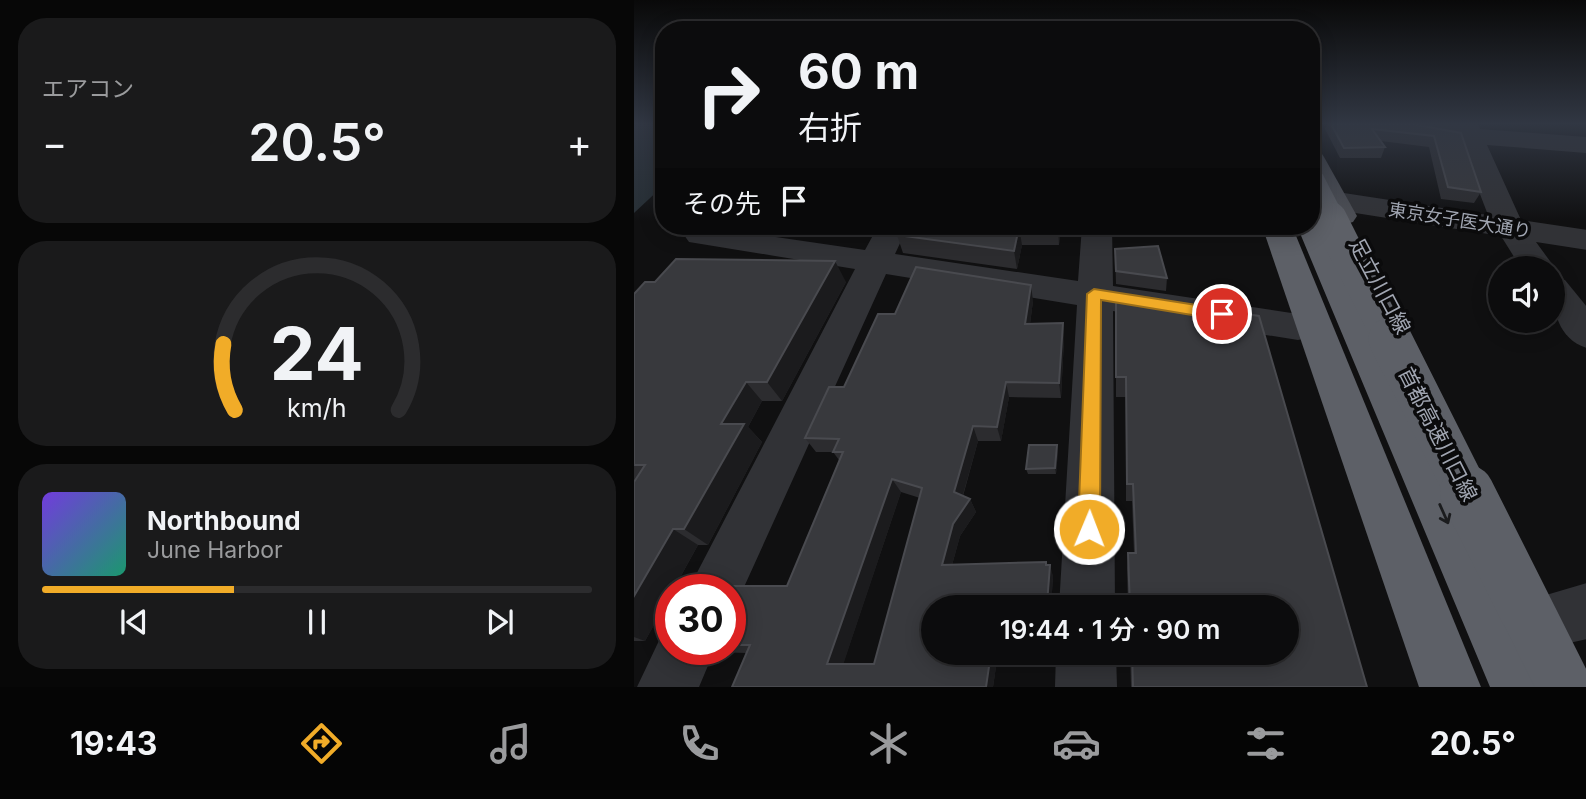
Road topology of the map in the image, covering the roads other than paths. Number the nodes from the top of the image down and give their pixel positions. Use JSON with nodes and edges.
{"nodes":[{"id":1,"x":1479,"y":156,"type":"edge"},
{"id":2,"x":1320,"y":200,"type":"edge"},
{"id":3,"x":1320,"y":205,"type":"edge"},
{"id":4,"x":1320,"y":206,"type":"edge"},
{"id":5,"x":1320,"y":207,"type":"edge"},
{"id":6,"x":1510,"y":227,"type":"junction"},
{"id":7,"x":699,"y":235,"type":"edge"},
{"id":8,"x":769,"y":235,"type":"edge"},
{"id":9,"x":1097,"y":235,"type":"edge"},
{"id":10,"x":1266,"y":235,"type":"edge"},
{"id":11,"x":1280,"y":235,"type":"edge"},
{"id":12,"x":1296,"y":235,"type":"edge"},
{"id":13,"x":1587,"y":240,"type":"edge"},
{"id":14,"x":885,"y":244,"type":"edge"},
{"id":15,"x":1530,"y":256,"type":"edge"},
{"id":16,"x":675,"y":262,"type":"edge"},
{"id":17,"x":1094,"y":294,"type":"junction"},
{"id":18,"x":1565,"y":304,"type":"edge"},
{"id":19,"x":1298,"y":327,"type":"junction"},
{"id":20,"x":1587,"y":334,"type":"edge"},
{"id":21,"x":1389,"y":525,"type":"junction"},
{"id":22,"x":723,"y":574,"type":"edge"},
{"id":23,"x":1087,"y":595,"type":"edge"},
{"id":24,"x":1571,"y":614,"type":"edge"},
{"id":25,"x":678,"y":665,"type":"edge"},
{"id":26,"x":1086,"y":665,"type":"edge"},
{"id":27,"x":1587,"y":675,"type":"edge"},
{"id":28,"x":668,"y":687,"type":"edge"},
{"id":29,"x":1086,"y":687,"type":"edge"},
{"id":30,"x":1424,"y":687,"type":"edge"},
{"id":31,"x":1450,"y":687,"type":"edge"},
{"id":32,"x":1521,"y":687,"type":"edge"},
{"id":33,"x":1565,"y":687,"type":"edge"}],
"edges":[{"from":1,"to":6,"type":"street"},
{"from":2,"to":6,"type":"street","name":"東京女子医大通り"},
{"from":3,"to":24,"type":"main road","name":"足立川口線"},
{"from":4,"to":33,"type":"highway","name":"首都高速川口線","bridge":true},
{"from":5,"to":32,"type":"highway","one_way":true},
{"from":6,"to":13,"type":"street","name":"東京女子医大通り"},
{"from":6,"to":15,"type":"street"},
{"from":7,"to":16,"type":"street"},
{"from":8,"to":14,"type":"street"},
{"from":9,"to":17,"type":"street"},
{"from":10,"to":19,"type":"main road"},
{"from":11,"to":21,"type":"highway"},
{"from":12,"to":21,"type":"highway"},
{"from":14,"to":17,"type":"street"},
{"from":14,"to":22,"type":"street"},
{"from":17,"to":19,"type":"street"},
{"from":17,"to":23,"type":"street"},
{"from":18,"to":20,"type":"street"},
{"from":19,"to":30,"type":"main road"},
{"from":21,"to":31,"type":"highway"},
{"from":24,"to":27,"type":"main road","name":"足立川口線"},
{"from":25,"to":28,"type":"street"},
{"from":26,"to":29,"type":"street"}]}
